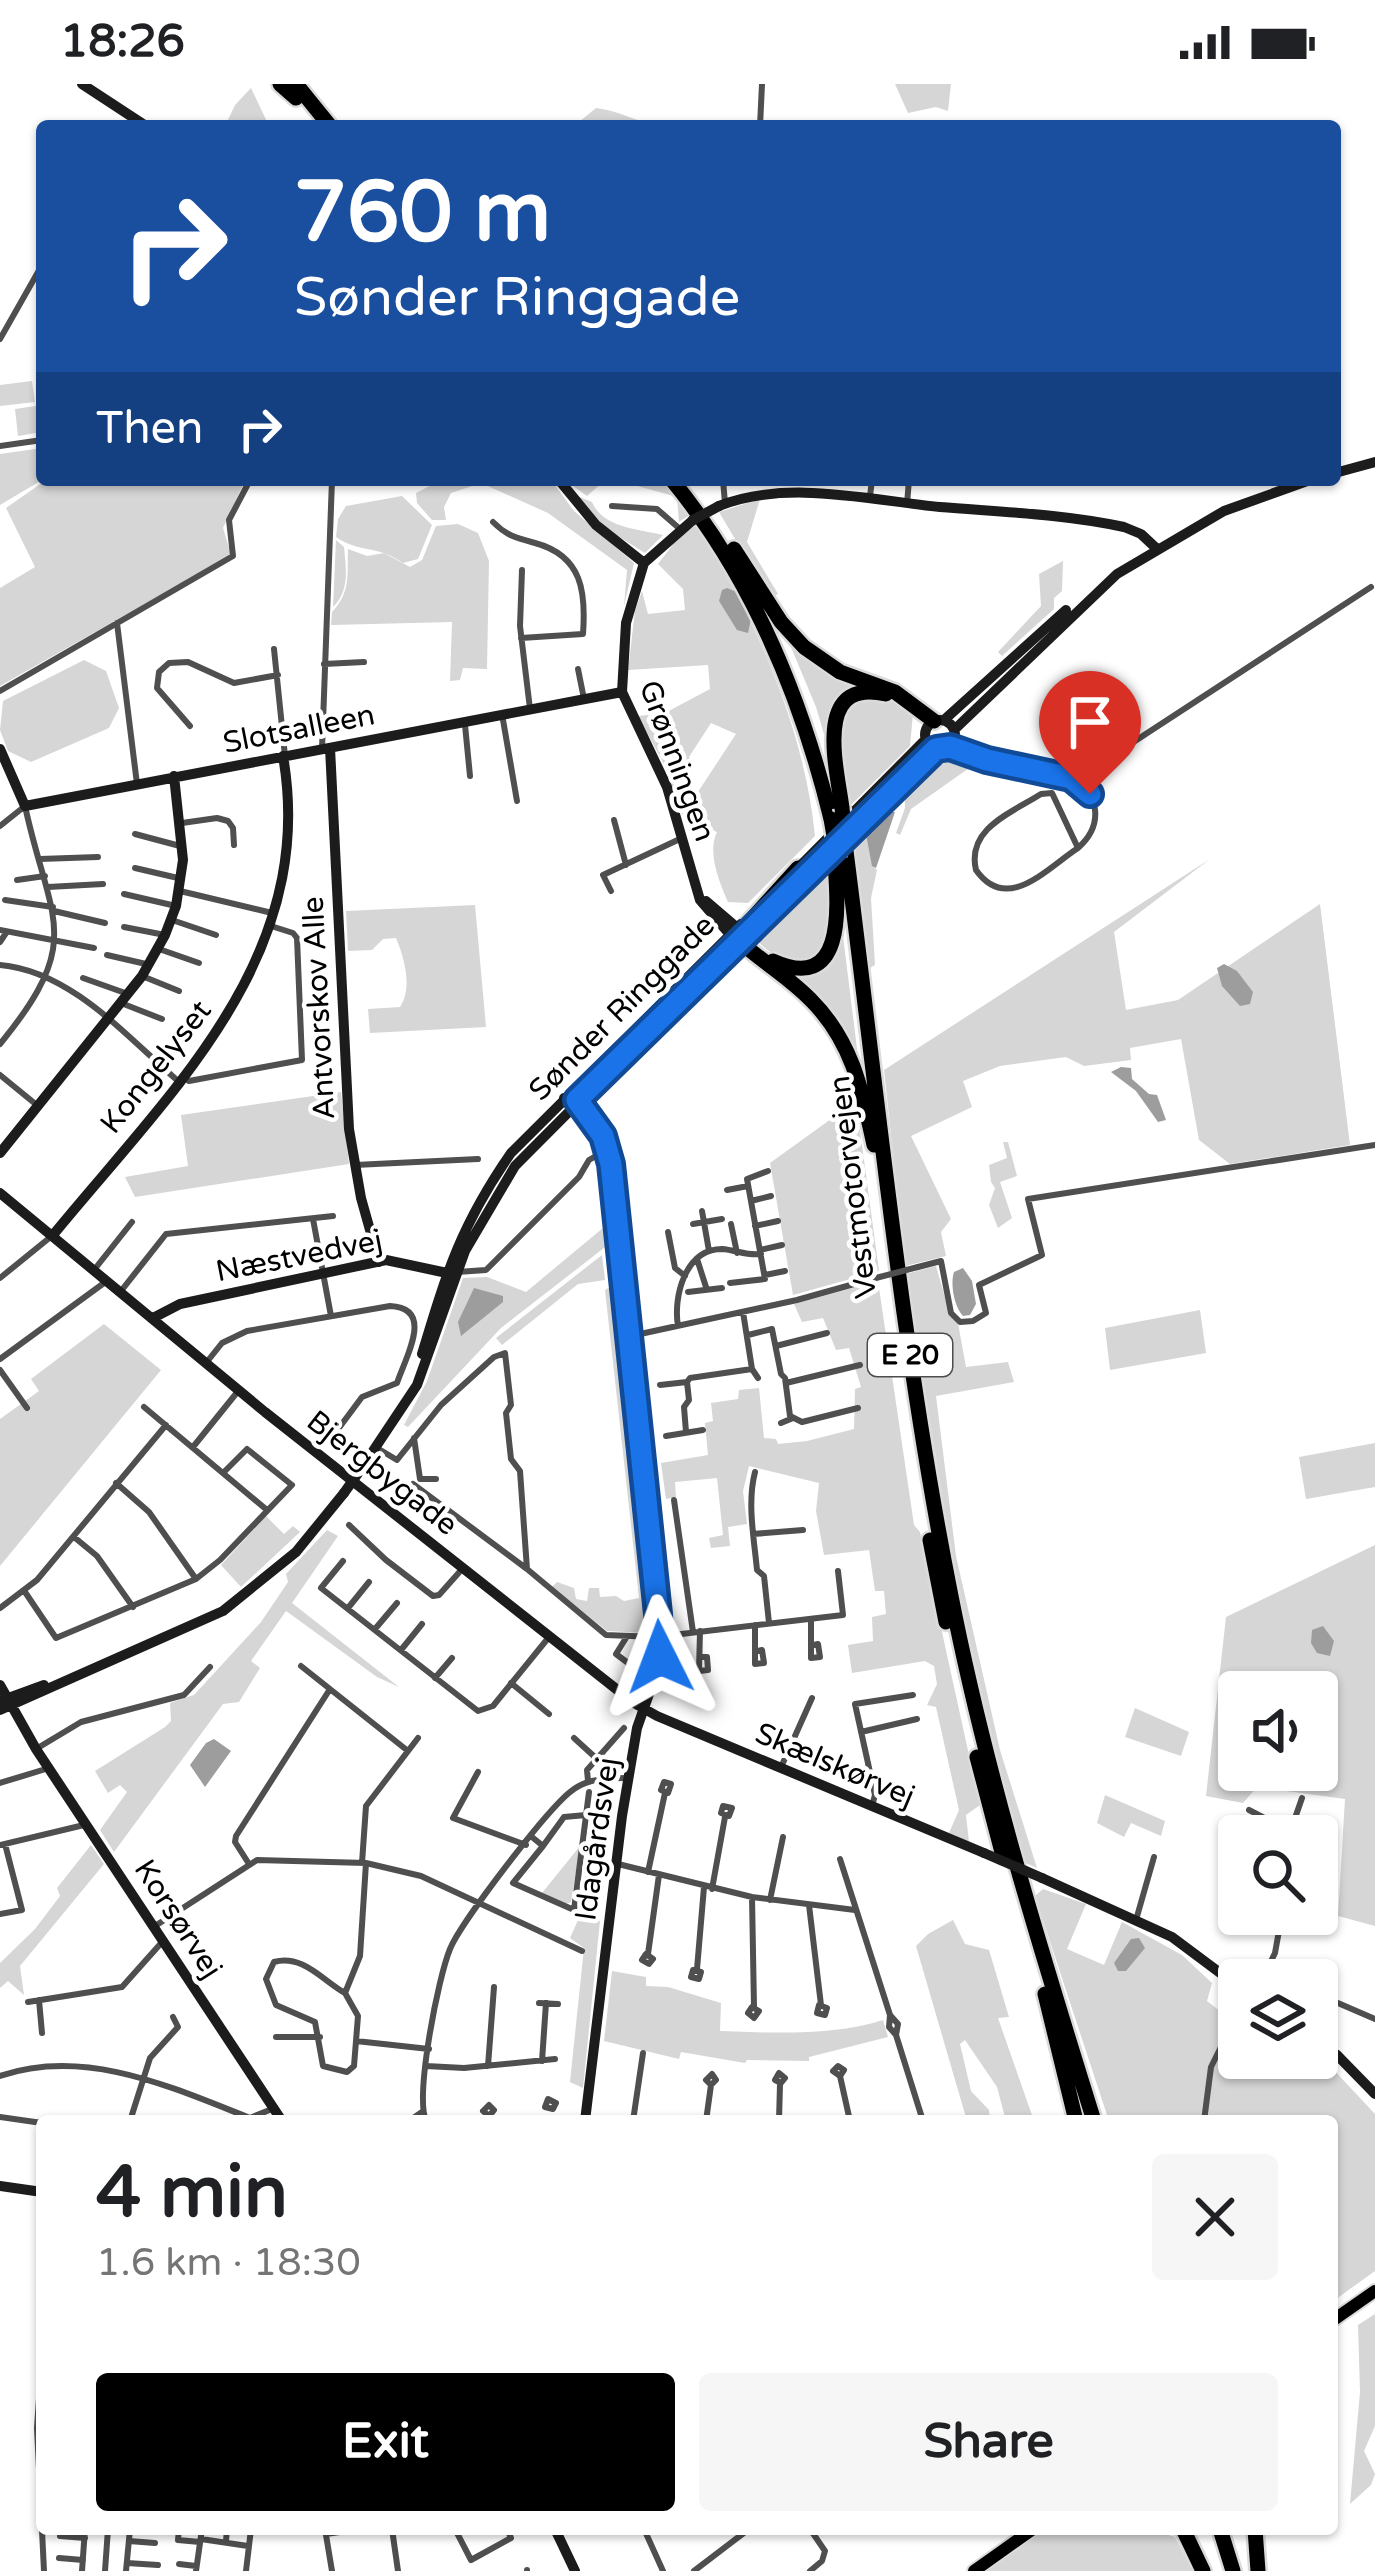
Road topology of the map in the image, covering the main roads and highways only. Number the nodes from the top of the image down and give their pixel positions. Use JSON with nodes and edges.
{"nodes":[{"id":1,"x":289,"y":88,"type":"edge"},
{"id":2,"x":315,"y":120,"type":"edge"},
{"id":3,"x":324,"y":120,"type":"edge"},
{"id":4,"x":676,"y":486,"type":"edge"},
{"id":5,"x":690,"y":486,"type":"edge"},
{"id":6,"x":734,"y":549,"type":"junction"},
{"id":7,"x":836,"y":815,"type":"junction"},
{"id":8,"x":841,"y":855,"type":"junction"},
{"id":9,"x":798,"y":868,"type":"road end"},
{"id":10,"x":738,"y":935,"type":"junction"},
{"id":11,"x":876,"y":1154,"type":"junction"},
{"id":12,"x":1078,"y":2115,"type":"edge"},
{"id":13,"x":1096,"y":2115,"type":"edge"},
{"id":14,"x":1375,"y":2282,"type":"edge"},
{"id":15,"x":1375,"y":2291,"type":"edge"},
{"id":16,"x":1338,"y":2308,"type":"edge"},
{"id":17,"x":1338,"y":2317,"type":"edge"},
{"id":18,"x":1025,"y":2535,"type":"edge"},
{"id":19,"x":1186,"y":2535,"type":"edge"},
{"id":20,"x":1212,"y":2535,"type":"edge"},
{"id":21,"x":1222,"y":2535,"type":"edge"},
{"id":22,"x":1255,"y":2535,"type":"edge"},
{"id":23,"x":974,"y":2571,"type":"edge"},
{"id":24,"x":1203,"y":2571,"type":"edge"},
{"id":25,"x":1223,"y":2571,"type":"edge"},
{"id":26,"x":1233,"y":2571,"type":"edge"},
{"id":27,"x":1258,"y":2571,"type":"edge"}],
"edges":[{"from":1,"to":2,"type":"highway"},
{"from":1,"to":3,"type":"highway"},
{"from":4,"to":7,"type":"highway","name":"Vestmotorvejen","number":"E 20"},
{"from":5,"to":6,"type":"highway","name":"Vestmotorvejen","number":"E 20"},
{"from":6,"to":7,"type":"highway","name":"Vestmotorvejen","number":"E 20"},
{"from":6,"to":7,"type":"highway"},
{"from":7,"to":8,"type":"highway","name":"Vestmotorvejen","number":"E 20","bridge":true},
{"from":8,"to":10,"type":"highway"},
{"from":8,"to":11,"type":"highway","name":"Vestmotorvejen","number":"E 20"},
{"from":8,"to":13,"type":"highway","name":"Vestmotorvejen","number":"E 20"},
{"from":9,"to":10,"type":"highway"},
{"from":10,"to":11,"type":"highway"},
{"from":11,"to":12,"type":"highway","name":"Vestmotorvejen","number":"E 20"},
{"from":14,"to":16,"type":"main road"},
{"from":15,"to":17,"type":"main road"},
{"from":18,"to":23,"type":"main road"},
{"from":19,"to":24,"type":"highway"},
{"from":20,"to":25,"type":"highway"},
{"from":21,"to":26,"type":"highway"},
{"from":22,"to":27,"type":"highway"}]}
